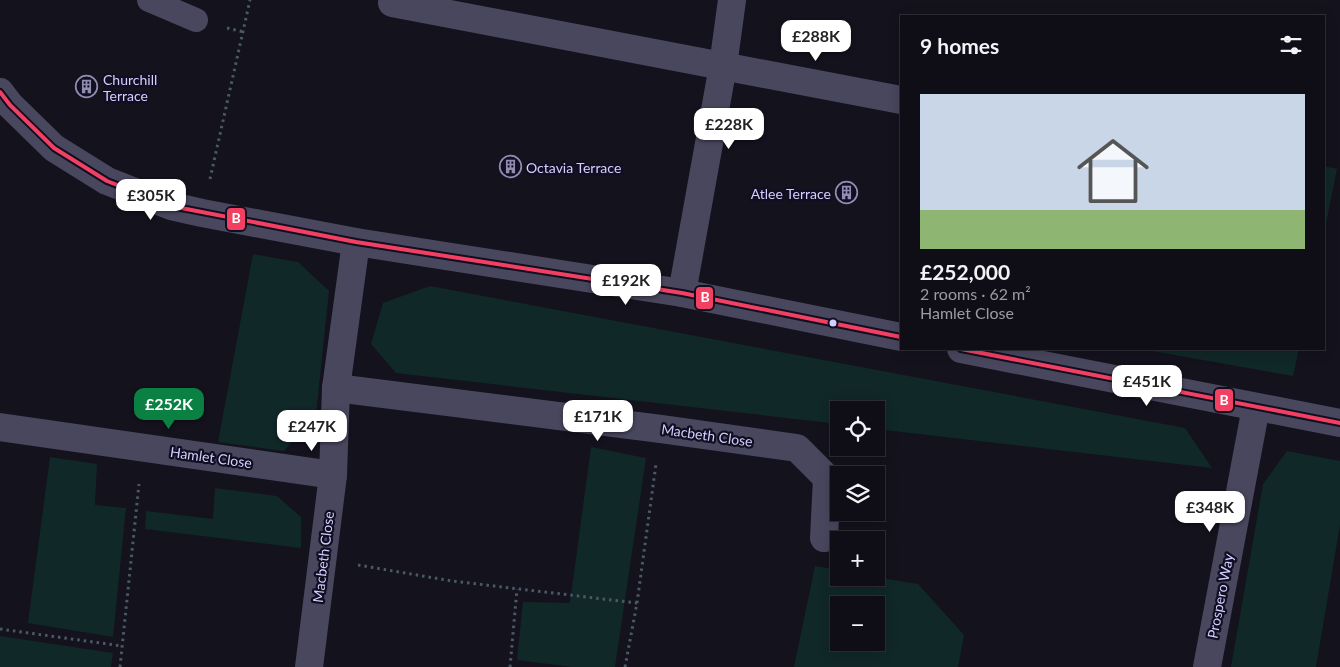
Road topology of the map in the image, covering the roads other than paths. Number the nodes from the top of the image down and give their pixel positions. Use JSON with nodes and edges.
{"nodes":[{"id":1,"x":149,"y":0,"type":"edge"},
{"id":2,"x":732,"y":0,"type":"edge"},
{"id":3,"x":392,"y":3,"type":"dead end"},
{"id":4,"x":196,"y":20,"type":"dead end"},
{"id":5,"x":723,"y":66,"type":"junction"},
{"id":6,"x":0,"y":92,"type":"edge"},
{"id":7,"x":900,"y":100,"type":"edge"},
{"id":8,"x":356,"y":242,"type":"junction"},
{"id":9,"x":682,"y":293,"type":"junction"},
{"id":10,"x":900,"y":337,"type":"edge"},
{"id":11,"x":967,"y":350,"type":"edge"},
{"id":12,"x":336,"y":388,"type":"junction"},
{"id":13,"x":1256,"y":407,"type":"junction"},
{"id":14,"x":1340,"y":423,"type":"edge"},
{"id":15,"x":0,"y":427,"type":"edge"},
{"id":16,"x":333,"y":475,"type":"junction"},
{"id":17,"x":824,"y":538,"type":"dead end"},
{"id":18,"x":309,"y":667,"type":"edge"},
{"id":19,"x":1207,"y":667,"type":"edge"}],
"edges":[{"from":1,"to":4,"type":"lane"},
{"from":2,"to":5,"type":"street"},
{"from":3,"to":5,"type":"street"},
{"from":5,"to":7,"type":"street"},
{"from":5,"to":9,"type":"street"},
{"from":6,"to":8,"type":"street"},
{"from":8,"to":9,"type":"street"},
{"from":8,"to":12,"type":"street","name":"Macbeth Close"},
{"from":9,"to":10,"type":"street"},
{"from":11,"to":13,"type":"street"},
{"from":12,"to":16,"type":"street","name":"Macbeth Close"},
{"from":12,"to":17,"type":"street","name":"Macbeth Close"},
{"from":13,"to":14,"type":"street"},
{"from":13,"to":19,"type":"street","name":"Prospero Way"},
{"from":15,"to":16,"type":"street","name":"Hamlet Close"},
{"from":16,"to":18,"type":"street","name":"Macbeth Close"}]}
